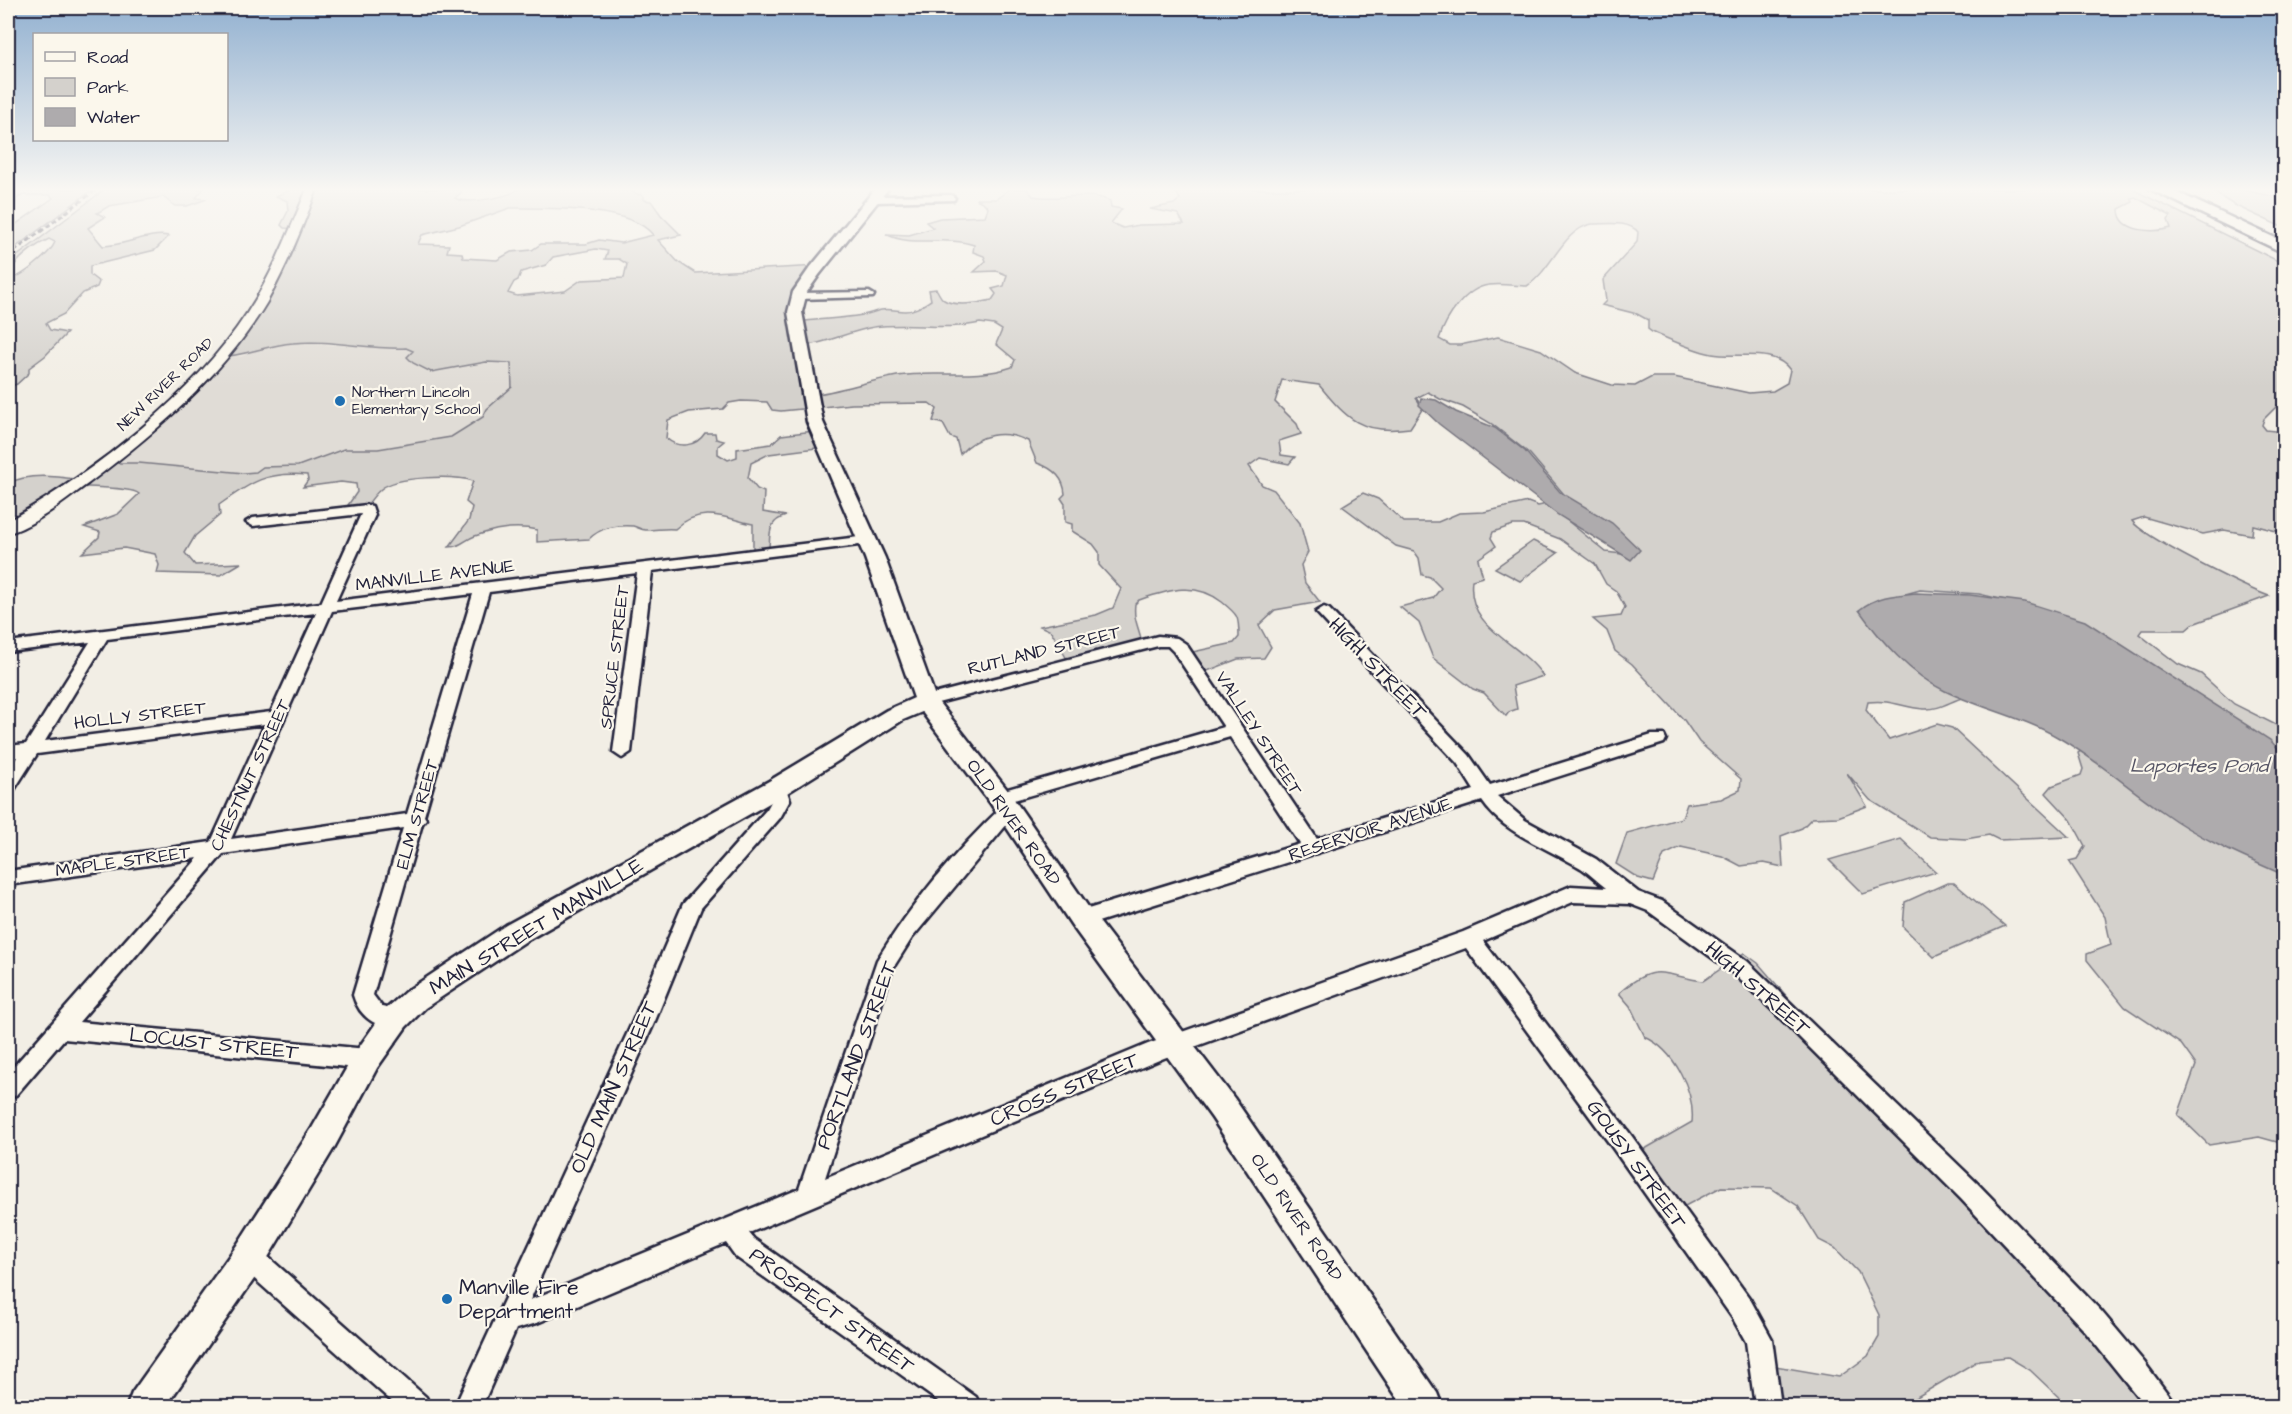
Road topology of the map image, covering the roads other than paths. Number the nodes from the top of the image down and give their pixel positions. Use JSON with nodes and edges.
{"nodes":[{"id":1,"x":284,"y":255,"type":"edge"},
{"id":2,"x":827,"y":255,"type":"edge"},
{"id":3,"x":870,"y":295,"type":"dead end"},
{"id":4,"x":798,"y":296,"type":"junction"},
{"id":5,"x":253,"y":522,"type":"dead end"},
{"id":6,"x":8,"y":528,"type":"edge"},
{"id":7,"x":867,"y":540,"type":"junction"},
{"id":8,"x":645,"y":568,"type":"junction"},
{"id":9,"x":482,"y":589,"type":"junction"},
{"id":10,"x":325,"y":608,"type":"junction"},
{"id":11,"x":1324,"y":612,"type":"dead end"},
{"id":12,"x":103,"y":634,"type":"junction"},
{"id":13,"x":1172,"y":641,"type":"joint"},
{"id":14,"x":8,"y":647,"type":"edge"},
{"id":15,"x":926,"y":701,"type":"junction"},
{"id":16,"x":278,"y":717,"type":"junction"},
{"id":17,"x":1234,"y":730,"type":"junction"},
{"id":18,"x":1658,"y":739,"type":"dead end"},
{"id":19,"x":30,"y":749,"type":"junction"},
{"id":20,"x":8,"y":752,"type":"edge"},
{"id":21,"x":622,"y":752,"type":"dead end"},
{"id":22,"x":8,"y":786,"type":"edge"},
{"id":23,"x":778,"y":787,"type":"junction"},
{"id":24,"x":1485,"y":793,"type":"junction"},
{"id":25,"x":1004,"y":805,"type":"junction"},
{"id":26,"x":417,"y":819,"type":"junction"},
{"id":27,"x":218,"y":847,"type":"junction"},
{"id":28,"x":1313,"y":848,"type":"junction"},
{"id":29,"x":8,"y":878,"type":"edge"},
{"id":30,"x":1631,"y":897,"type":"junction"},
{"id":31,"x":1082,"y":919,"type":"junction"},
{"id":32,"x":1470,"y":938,"type":"junction"},
{"id":33,"x":396,"y":1018,"type":"junction"},
{"id":34,"x":60,"y":1029,"type":"junction"},
{"id":35,"x":1176,"y":1044,"type":"junction"},
{"id":36,"x":368,"y":1059,"type":"junction"},
{"id":37,"x":8,"y":1088,"type":"edge"},
{"id":38,"x":809,"y":1196,"type":"junction"},
{"id":39,"x":730,"y":1229,"type":"junction"},
{"id":40,"x":249,"y":1257,"type":"junction"},
{"id":41,"x":507,"y":1319,"type":"junction"},
{"id":42,"x":145,"y":1407,"type":"edge"},
{"id":43,"x":417,"y":1407,"type":"edge"},
{"id":44,"x":468,"y":1407,"type":"edge"},
{"id":45,"x":967,"y":1407,"type":"edge"},
{"id":46,"x":1424,"y":1407,"type":"edge"},
{"id":47,"x":1768,"y":1407,"type":"edge"},
{"id":48,"x":2161,"y":1407,"type":"edge"}],
"edges":[{"from":1,"to":6,"type":"street","name":"NEW RIVER ROAD"},
{"from":2,"to":4,"type":"main road"},
{"from":3,"to":4,"type":"street"},
{"from":4,"to":7,"type":"main road","name":"OLD RIVER ROAD"},
{"from":5,"to":10,"type":"street","name":"CHESTNUT STREET"},
{"from":7,"to":8,"type":"street","name":"MANVILLE AVENUE"},
{"from":7,"to":15,"type":"main road","name":"OLD RIVER ROAD"},
{"from":8,"to":9,"type":"street","name":"MANVILLE AVENUE"},
{"from":8,"to":21,"type":"street","name":"SPRUCE STREET"},
{"from":9,"to":10,"type":"street","name":"MANVILLE AVENUE"},
{"from":9,"to":26,"type":"street","name":"ELM STREET"},
{"from":10,"to":12,"type":"street","name":"MANVILLE AVENUE"},
{"from":10,"to":16,"type":"street","name":"CHESTNUT STREET"},
{"from":11,"to":24,"type":"street","name":"HIGH STREET"},
{"from":12,"to":14,"type":"street","name":"MANVILLE AVENUE"},
{"from":12,"to":19,"type":"street"},
{"from":13,"to":15,"type":"street","name":"RUTLAND STREET"},
{"from":13,"to":17,"type":"street","name":"VALLEY STREET"},
{"from":15,"to":23,"type":"main road","name":"MAIN STREET MANVILLE"},
{"from":15,"to":25,"type":"main road","name":"OLD RIVER ROAD"},
{"from":16,"to":19,"type":"street","name":"HOLLY STREET"},
{"from":16,"to":27,"type":"street","name":"CHESTNUT STREET"},
{"from":17,"to":25,"type":"street","name":"PORTLAND STREET"},
{"from":17,"to":28,"type":"street","name":"VALLEY STREET"},
{"from":18,"to":24,"type":"street","name":"RESERVOIR AVENUE"},
{"from":19,"to":20,"type":"street","name":"HOLLY STREET"},
{"from":19,"to":22,"type":"street"},
{"from":23,"to":33,"type":"main road","name":"MAIN STREET MANVILLE"},
{"from":23,"to":41,"type":"street","name":"OLD MAIN STREET"},
{"from":24,"to":28,"type":"street","name":"RESERVOIR AVENUE"},
{"from":24,"to":30,"type":"street","name":"HIGH STREET"},
{"from":25,"to":31,"type":"main road","name":"OLD RIVER ROAD"},
{"from":25,"to":38,"type":"street","name":"PORTLAND STREET"},
{"from":26,"to":27,"type":"street","name":"MAPLE STREET"},
{"from":26,"to":33,"type":"street","name":"ELM STREET"},
{"from":27,"to":29,"type":"street","name":"MAPLE STREET"},
{"from":27,"to":34,"type":"street","name":"CHESTNUT STREET"},
{"from":28,"to":31,"type":"street","name":"RESERVOIR AVENUE"},
{"from":30,"to":32,"type":"street","name":"CROSS STREET"},
{"from":30,"to":48,"type":"street","name":"HIGH STREET"},
{"from":31,"to":35,"type":"main road","name":"OLD RIVER ROAD"},
{"from":32,"to":35,"type":"street","name":"CROSS STREET"},
{"from":32,"to":47,"type":"street","name":"GOUSY STREET"},
{"from":33,"to":36,"type":"main road","name":"MAIN STREET MANVILLE"},
{"from":34,"to":36,"type":"street","name":"LOCUST STREET"},
{"from":34,"to":37,"type":"street","name":"CHESTNUT STREET"},
{"from":35,"to":38,"type":"street","name":"CROSS STREET"},
{"from":35,"to":46,"type":"main road","name":"OLD RIVER ROAD"},
{"from":36,"to":40,"type":"main road","name":"MAIN STREET MANVILLE"},
{"from":38,"to":39,"type":"street","name":"CROSS STREET"},
{"from":39,"to":41,"type":"street","name":"CROSS STREET"},
{"from":39,"to":45,"type":"street","name":"PROSPECT STREET"},
{"from":40,"to":42,"type":"main road","name":"MAIN STREET MANVILLE"},
{"from":40,"to":43,"type":"street"},
{"from":41,"to":44,"type":"street","name":"OLD MAIN STREET"}]}
